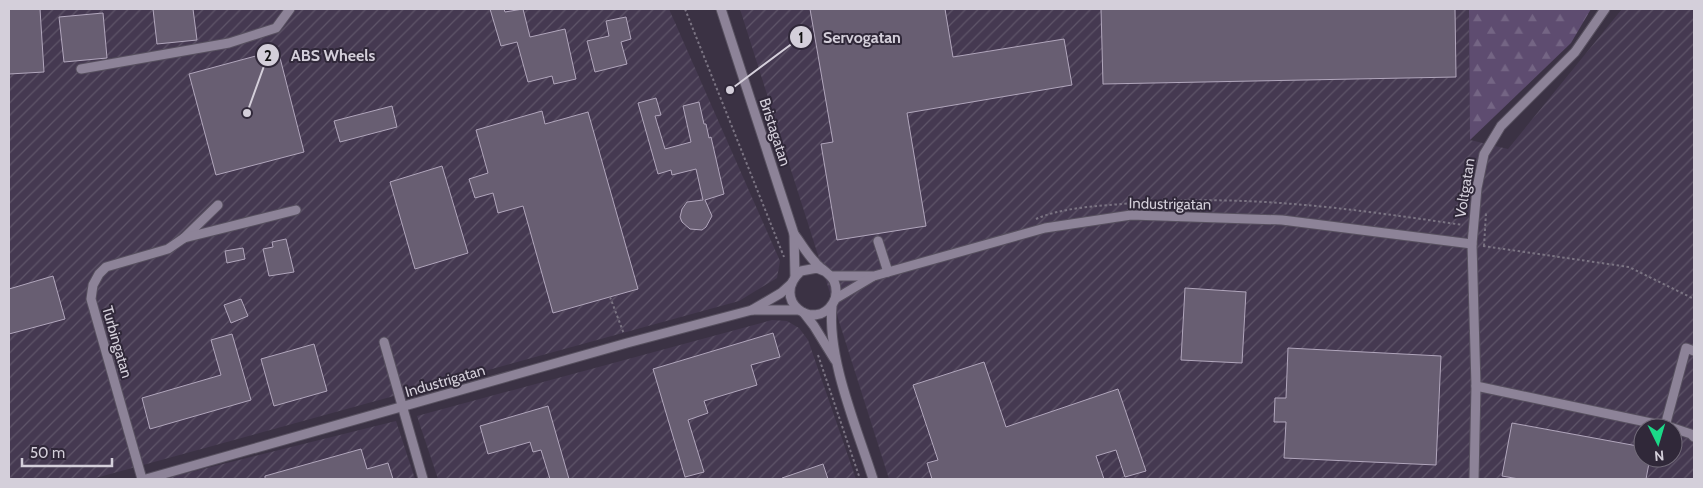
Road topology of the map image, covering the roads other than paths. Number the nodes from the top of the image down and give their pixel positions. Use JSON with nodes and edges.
{"nodes":[{"id":1,"x":290,"y":9,"type":"edge"},
{"id":2,"x":721,"y":9,"type":"edge"},
{"id":3,"x":1604,"y":9,"type":"edge"},
{"id":4,"x":81,"y":69,"type":"dead end"},
{"id":5,"x":218,"y":204,"type":"dead end"},
{"id":6,"x":296,"y":210,"type":"dead end"},
{"id":7,"x":794,"y":234,"type":"junction"},
{"id":8,"x":184,"y":238,"type":"junction"},
{"id":9,"x":878,"y":241,"type":"dead end"},
{"id":10,"x":1472,"y":244,"type":"junction"},
{"id":11,"x":888,"y":272,"type":"junction"},
{"id":12,"x":827,"y":273,"type":"junction"},
{"id":13,"x":874,"y":276,"type":"junction"},
{"id":14,"x":793,"y":280,"type":"junction"},
{"id":15,"x":833,"y":302,"type":"junction"},
{"id":16,"x":752,"y":310,"type":"junction"},
{"id":17,"x":801,"y":312,"type":"junction"},
{"id":18,"x":384,"y":342,"type":"dead end"},
{"id":19,"x":1694,"y":351,"type":"edge"},
{"id":20,"x":837,"y":364,"type":"junction"},
{"id":21,"x":1476,"y":386,"type":"junction"},
{"id":22,"x":401,"y":407,"type":"junction"},
{"id":23,"x":1667,"y":418,"type":"edge"},
{"id":24,"x":1633,"y":419,"type":"edge"},
{"id":25,"x":1683,"y":432,"type":"edge"},
{"id":26,"x":1694,"y":437,"type":"edge"},
{"id":27,"x":142,"y":479,"type":"edge"},
{"id":28,"x":146,"y":479,"type":"edge"},
{"id":29,"x":423,"y":479,"type":"edge"},
{"id":30,"x":872,"y":479,"type":"edge"},
{"id":31,"x":1474,"y":479,"type":"edge"}],
"edges":[{"from":1,"to":4,"type":"street"},
{"from":2,"to":7,"type":"street","name":"Bristagatan"},
{"from":3,"to":10,"type":"street","name":"Voltgatan"},
{"from":5,"to":8,"type":"street","name":"Turbingatan"},
{"from":6,"to":8,"type":"street","name":"Turbingatan"},
{"from":7,"to":12,"type":"street","name":"Bristagatan"},
{"from":7,"to":14,"type":"street","name":"Bristagatan"},
{"from":8,"to":27,"type":"street","name":"Turbingatan"},
{"from":9,"to":11,"type":"street"},
{"from":10,"to":11,"type":"street","name":"Industrigatan"},
{"from":10,"to":21,"type":"street","name":"Voltgatan"},
{"from":11,"to":13,"type":"street","name":"Industrigatan"},
{"from":12,"to":13,"type":"street","name":"Industrigatan"},
{"from":12,"to":14,"type":"street"},
{"from":12,"to":15,"type":"street","name":"Bristagatan"},
{"from":13,"to":15,"type":"street","name":"Industrigatan"},
{"from":14,"to":16,"type":"street","name":"Industrigatan"},
{"from":14,"to":17,"type":"street","name":"Bristagatan"},
{"from":15,"to":17,"type":"street"},
{"from":15,"to":20,"type":"street","name":"Bristagatan"},
{"from":16,"to":17,"type":"street","name":"Industrigatan"},
{"from":16,"to":22,"type":"street","name":"Industrigatan"},
{"from":17,"to":20,"type":"street","name":"Bristagatan"},
{"from":18,"to":22,"type":"street"},
{"from":19,"to":23,"type":"street"},
{"from":20,"to":30,"type":"street","name":"Bristagatan"},
{"from":21,"to":24,"type":"street"},
{"from":21,"to":31,"type":"street","name":"Voltgatan"},
{"from":22,"to":28,"type":"street","name":"Industrigatan"},
{"from":22,"to":29,"type":"street"},
{"from":25,"to":26,"type":"street"}]}
